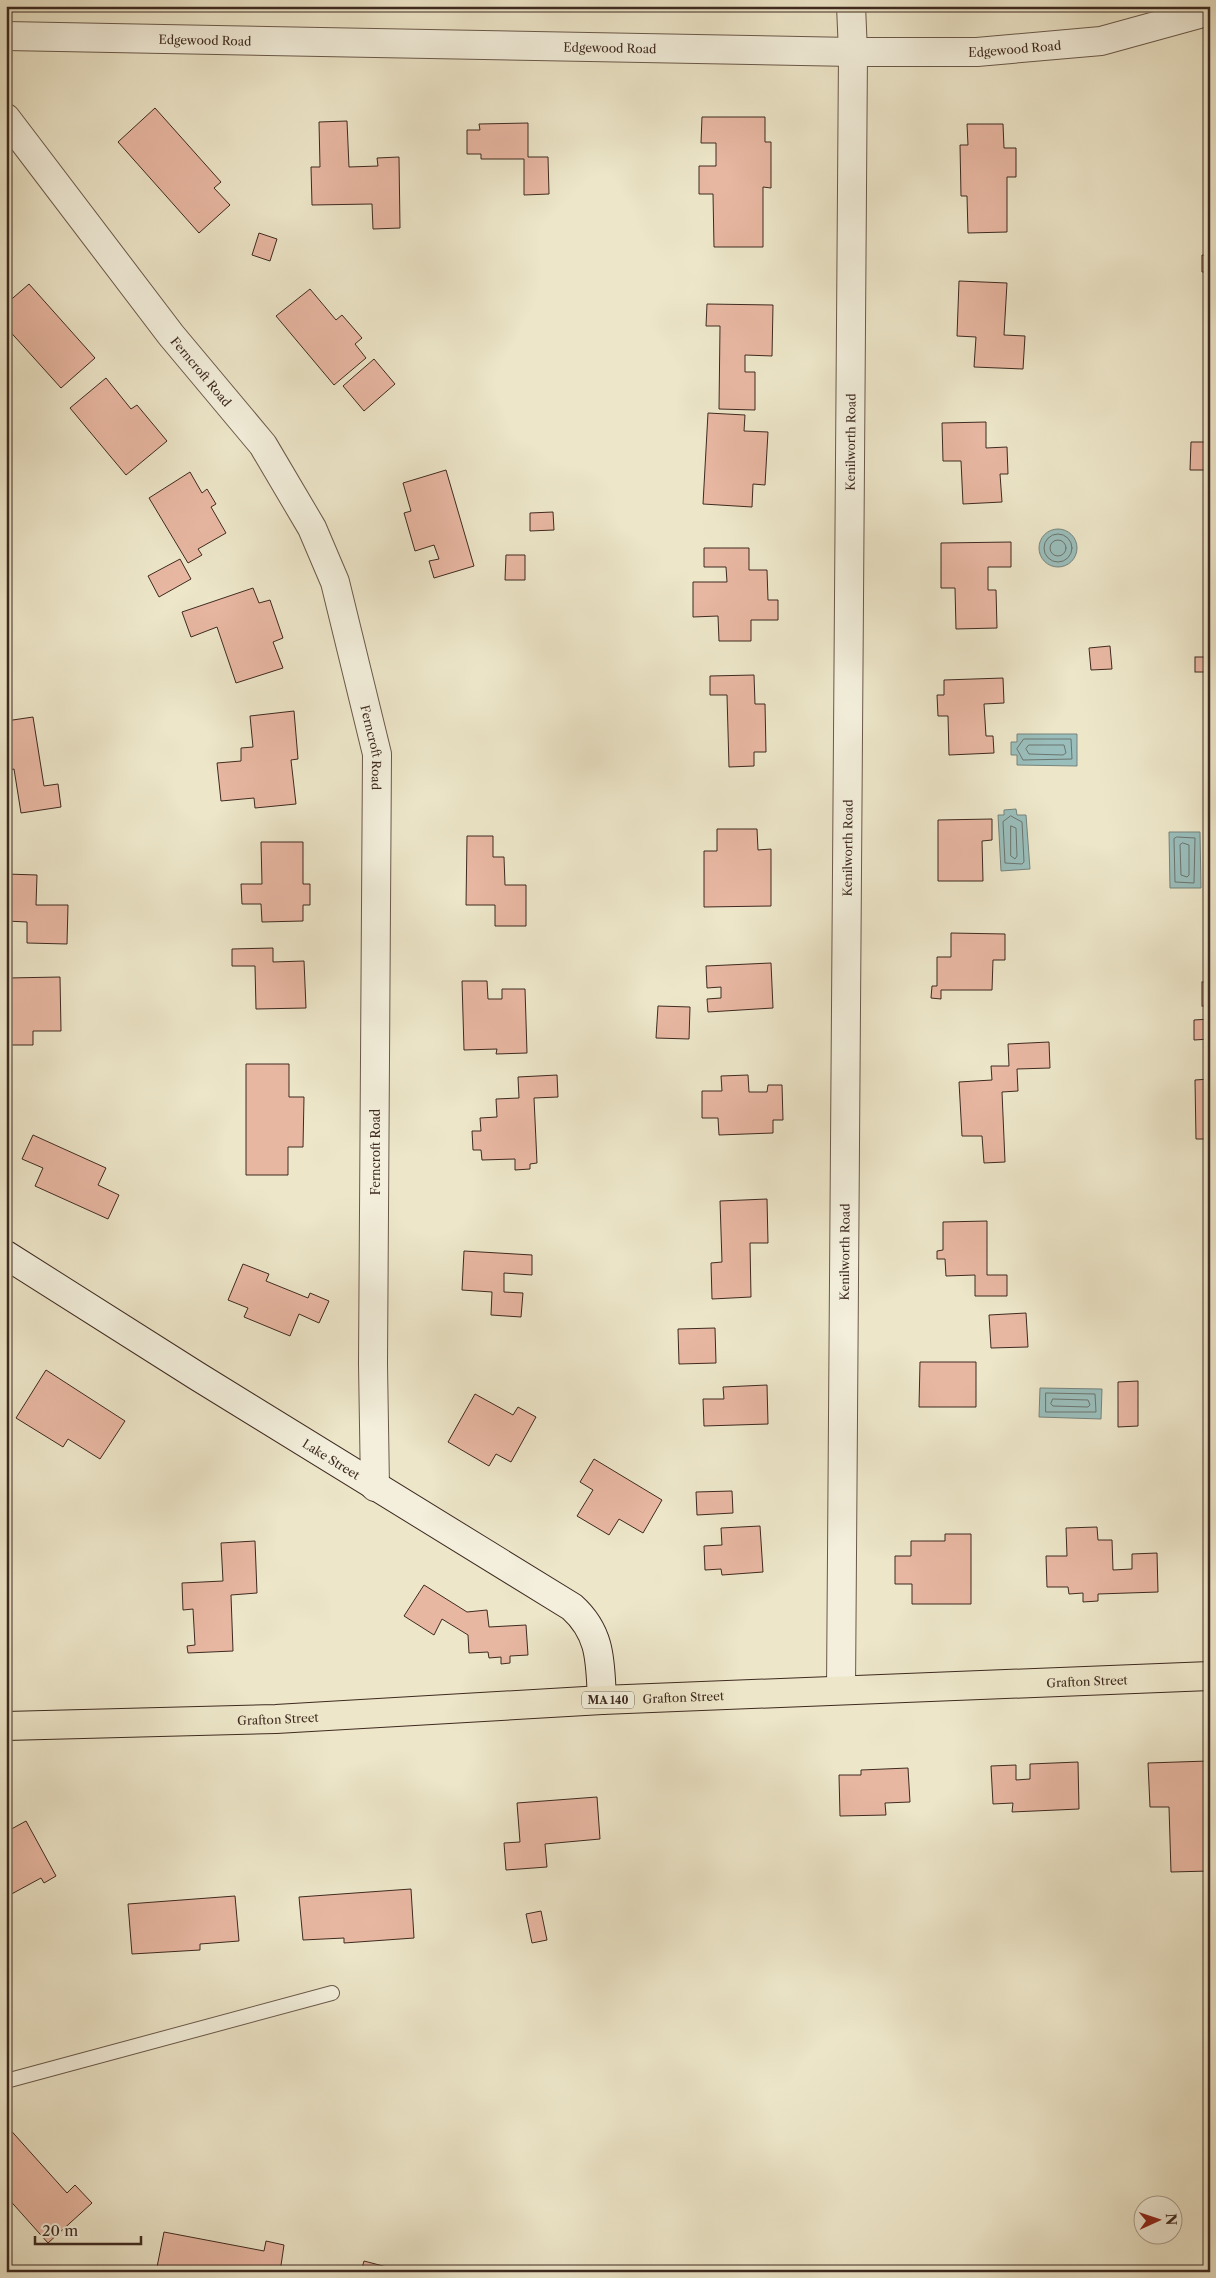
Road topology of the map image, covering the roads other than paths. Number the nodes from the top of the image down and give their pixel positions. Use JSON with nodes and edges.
{"nodes":[{"id":1,"x":851,"y":6,"type":"edge"},
{"id":2,"x":1210,"y":12,"type":"edge"},
{"id":3,"x":6,"y":36,"type":"edge"},
{"id":4,"x":852,"y":52,"type":"junction"},
{"id":5,"x":6,"y":118,"type":"edge"},
{"id":6,"x":6,"y":1255,"type":"edge"},
{"id":7,"x":376,"y":1487,"type":"junction"},
{"id":8,"x":1210,"y":1676,"type":"edge"},
{"id":9,"x":841,"y":1690,"type":"junction"},
{"id":10,"x":602,"y":1700,"type":"junction"},
{"id":11,"x":6,"y":1726,"type":"edge"},
{"id":12,"x":332,"y":1993,"type":"dead end"},
{"id":13,"x":6,"y":2081,"type":"edge"}],
"edges":[{"from":1,"to":4,"type":"street","name":"Kenilworth Road"},
{"from":2,"to":4,"type":"street","name":"Edgewood Road"},
{"from":3,"to":4,"type":"street","name":"Edgewood Road"},
{"from":4,"to":9,"type":"street","name":"Kenilworth Road"},
{"from":5,"to":7,"type":"street","name":"Ferncroft Road"},
{"from":6,"to":7,"type":"street","name":"Lake Street"},
{"from":7,"to":10,"type":"street","name":"Lake Street"},
{"from":8,"to":9,"type":"main road","name":"Grafton Street","number":"MA 140"},
{"from":9,"to":10,"type":"main road","name":"Grafton Street","number":"MA 140"},
{"from":10,"to":11,"type":"main road","name":"Grafton Street","number":"MA 140"},
{"from":12,"to":13,"type":"lane"}]}
